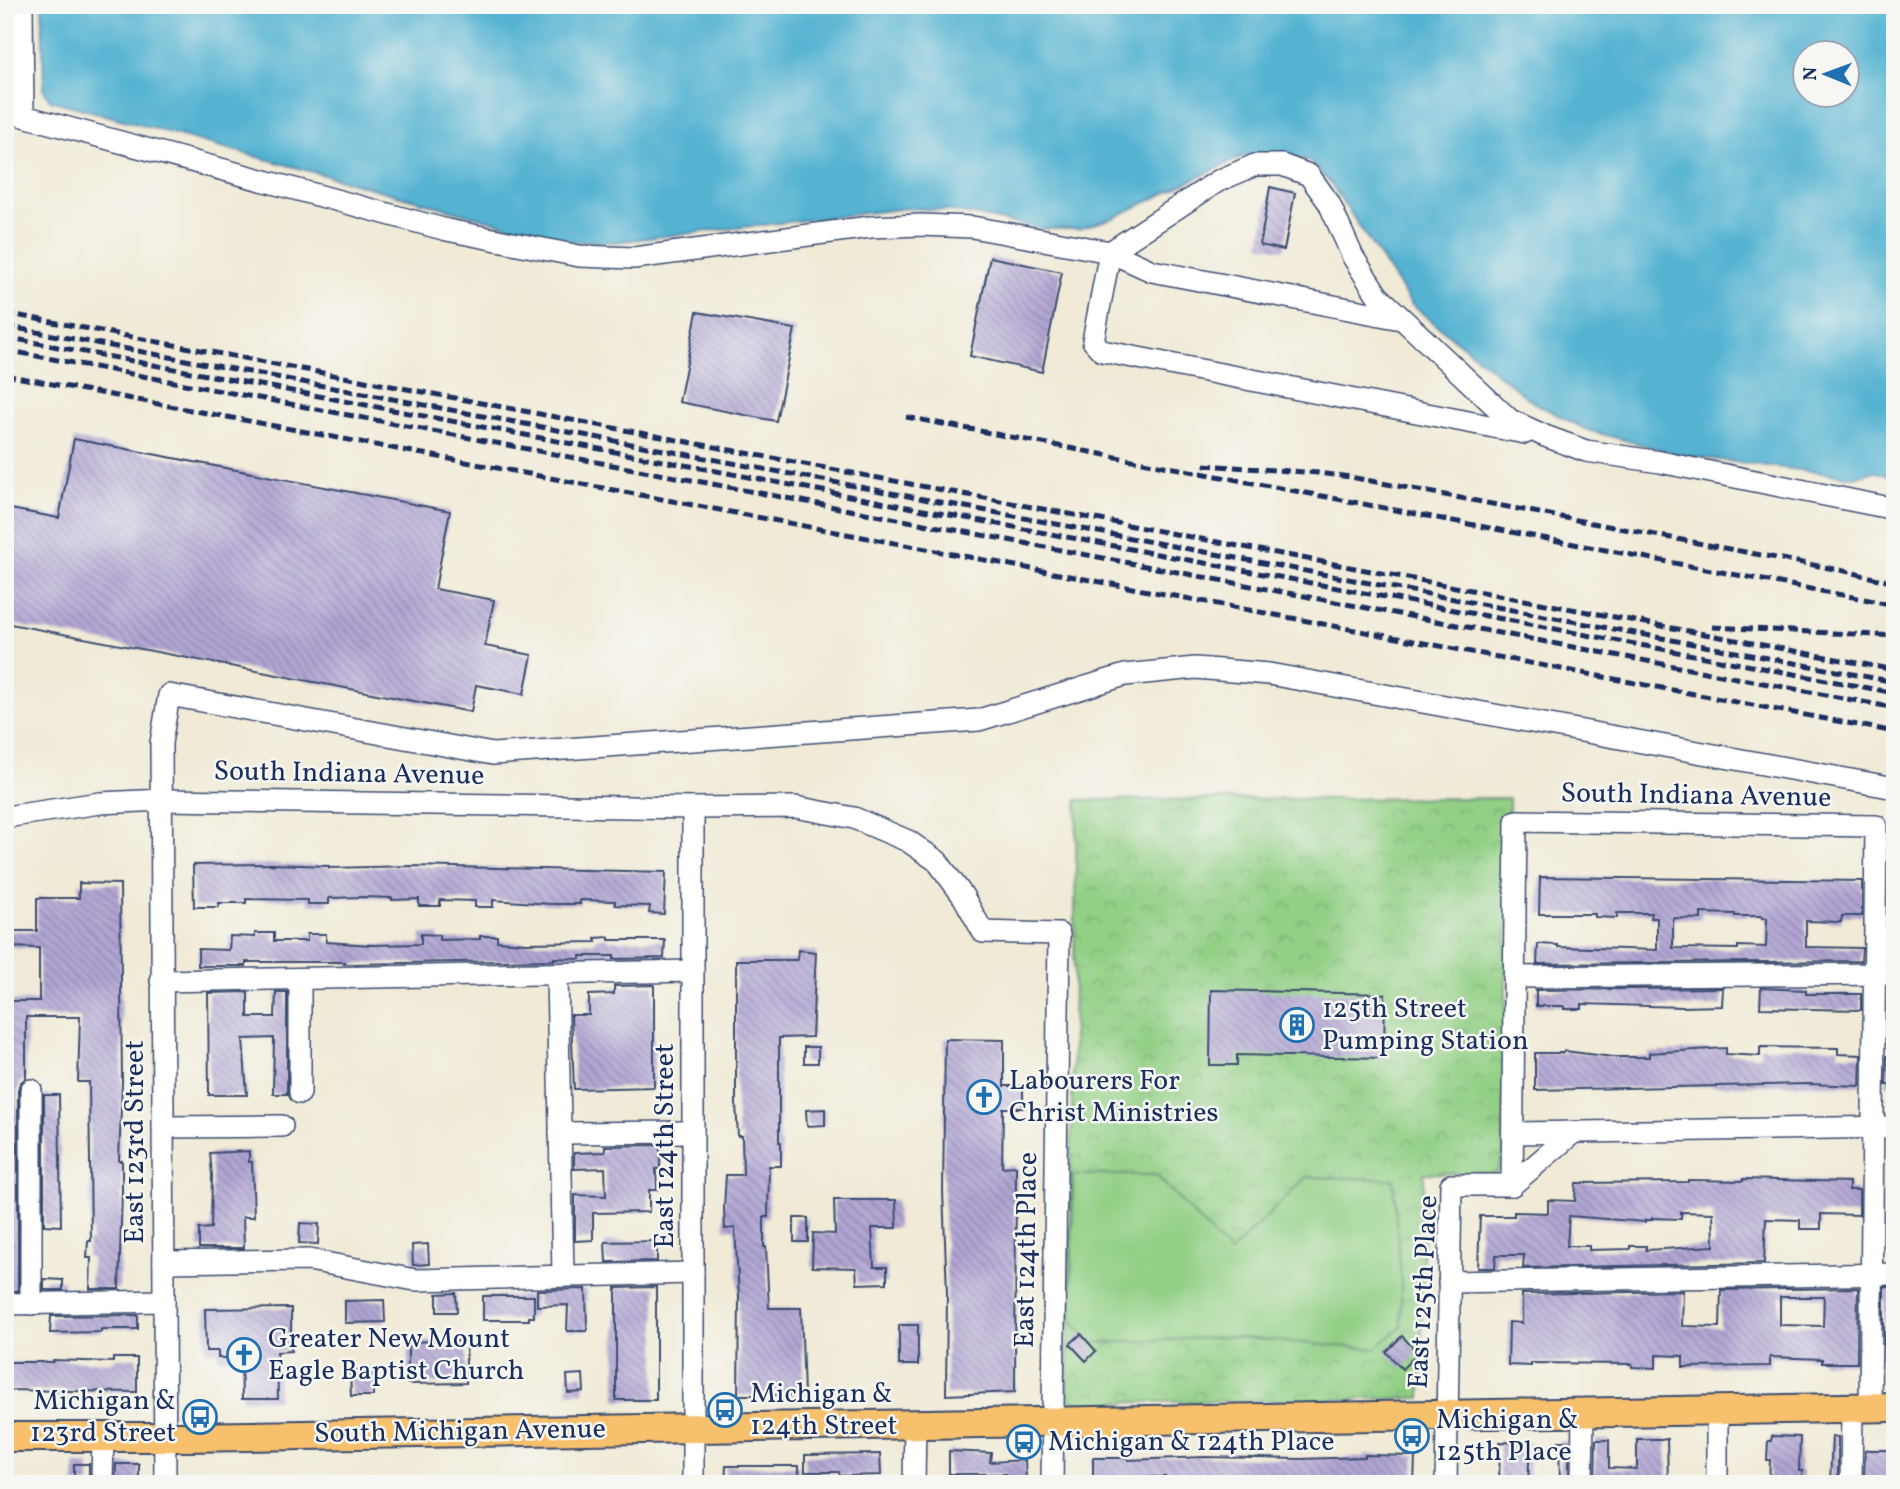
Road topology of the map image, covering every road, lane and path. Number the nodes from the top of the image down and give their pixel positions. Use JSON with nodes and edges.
{"nodes":[{"id":1,"x":22,"y":5,"type":"edge"},
{"id":2,"x":14,"y":113,"type":"edge"},
{"id":3,"x":1110,"y":252,"type":"junction"},
{"id":4,"x":1401,"y":319,"type":"junction"},
{"id":5,"x":1545,"y":436,"type":"junction"},
{"id":6,"x":1895,"y":509,"type":"edge"},
{"id":7,"x":1895,"y":788,"type":"edge"},
{"id":8,"x":163,"y":800,"type":"junction"},
{"id":9,"x":693,"y":808,"type":"junction"},
{"id":10,"x":5,"y":817,"type":"edge"},
{"id":11,"x":1059,"y":934,"type":"joint"},
{"id":12,"x":693,"y":971,"type":"junction"},
{"id":13,"x":557,"y":974,"type":"junction"},
{"id":14,"x":1884,"y":974,"type":"edge"},
{"id":15,"x":1514,"y":977,"type":"junction"},
{"id":16,"x":300,"y":979,"type":"junction"},
{"id":17,"x":162,"y":981,"type":"junction"},
{"id":18,"x":31,"y":1090,"type":"dead end"},
{"id":19,"x":300,"y":1093,"type":"dead end"},
{"id":20,"x":282,"y":1126,"type":"dead end"},
{"id":21,"x":163,"y":1127,"type":"junction"},
{"id":22,"x":1895,"y":1127,"type":"edge"},
{"id":23,"x":1872,"y":1128,"type":"junction"},
{"id":24,"x":694,"y":1132,"type":"junction"},
{"id":25,"x":1574,"y":1132,"type":"junction"},
{"id":26,"x":560,"y":1133,"type":"junction"},
{"id":27,"x":1513,"y":1133,"type":"junction"},
{"id":28,"x":1512,"y":1185,"type":"junction"},
{"id":29,"x":164,"y":1262,"type":"junction"},
{"id":30,"x":693,"y":1273,"type":"junction"},
{"id":31,"x":1871,"y":1274,"type":"junction"},
{"id":32,"x":1895,"y":1274,"type":"edge"},
{"id":33,"x":563,"y":1276,"type":"junction"},
{"id":34,"x":1449,"y":1282,"type":"junction"},
{"id":35,"x":164,"y":1301,"type":"junction"},
{"id":36,"x":5,"y":1304,"type":"edge"},
{"id":37,"x":31,"y":1304,"type":"junction"},
{"id":38,"x":1872,"y":1408,"type":"edge"},
{"id":39,"x":1717,"y":1410,"type":"junction"},
{"id":40,"x":1583,"y":1412,"type":"junction"},
{"id":41,"x":1447,"y":1414,"type":"junction"},
{"id":42,"x":1053,"y":1420,"type":"junction"},
{"id":43,"x":915,"y":1423,"type":"junction"},
{"id":44,"x":693,"y":1428,"type":"junction"},
{"id":45,"x":5,"y":1437,"type":"edge"},
{"id":46,"x":103,"y":1437,"type":"junction"},
{"id":47,"x":165,"y":1437,"type":"junction"},
{"id":48,"x":102,"y":1484,"type":"edge"},
{"id":49,"x":165,"y":1484,"type":"edge"},
{"id":50,"x":693,"y":1484,"type":"edge"},
{"id":51,"x":914,"y":1484,"type":"edge"},
{"id":52,"x":1052,"y":1484,"type":"edge"},
{"id":53,"x":1447,"y":1484,"type":"edge"},
{"id":54,"x":1582,"y":1484,"type":"edge"},
{"id":55,"x":1717,"y":1484,"type":"edge"},
{"id":56,"x":1851,"y":1484,"type":"edge"}],
"edges":[{"from":1,"to":2,"type":"street"},
{"from":2,"to":3,"type":"street"},
{"from":3,"to":4,"type":"street"},
{"from":3,"to":4,"type":"street"},
{"from":3,"to":5,"type":"street"},
{"from":4,"to":5,"type":"street"},
{"from":5,"to":6,"type":"street"},
{"from":7,"to":8,"type":"street","name":"East 123rd Street"},
{"from":8,"to":9,"type":"street","name":"South Indiana Avenue"},
{"from":8,"to":10,"type":"street","name":"South Indiana Avenue"},
{"from":8,"to":17,"type":"street","name":"East 123rd Street"},
{"from":9,"to":11,"type":"street","name":"South Indiana Avenue"},
{"from":9,"to":12,"type":"street","name":"East 124th Street"},
{"from":11,"to":42,"type":"street","name":"East 124th Place"},
{"from":12,"to":13,"type":"street"},
{"from":12,"to":24,"type":"street","name":"East 124th Street"},
{"from":13,"to":16,"type":"street"},
{"from":13,"to":26,"type":"street"},
{"from":14,"to":15,"type":"street"},
{"from":14,"to":15,"type":"street","name":"South Indiana Avenue"},
{"from":14,"to":23,"type":"street"},
{"from":15,"to":27,"type":"street"},
{"from":16,"to":17,"type":"street"},
{"from":16,"to":19,"type":"street"},
{"from":17,"to":21,"type":"street","name":"East 123rd Street"},
{"from":18,"to":37,"type":"street"},
{"from":20,"to":21,"type":"street"},
{"from":21,"to":29,"type":"street","name":"East 123rd Street"},
{"from":22,"to":23,"type":"street"},
{"from":23,"to":25,"type":"street"},
{"from":23,"to":31,"type":"street"},
{"from":24,"to":26,"type":"street"},
{"from":24,"to":30,"type":"street","name":"East 124th Street"},
{"from":25,"to":27,"type":"street"},
{"from":25,"to":28,"type":"street"},
{"from":26,"to":33,"type":"street"},
{"from":27,"to":28,"type":"street"},
{"from":28,"to":34,"type":"street","name":"East 125th Place"},
{"from":29,"to":33,"type":"street"},
{"from":29,"to":35,"type":"street","name":"East 123rd Street"},
{"from":30,"to":33,"type":"street"},
{"from":30,"to":44,"type":"street","name":"East 124th Street"},
{"from":31,"to":32,"type":"street"},
{"from":31,"to":34,"type":"street"},
{"from":31,"to":38,"type":"street"},
{"from":34,"to":41,"type":"street","name":"East 125th Place"},
{"from":35,"to":37,"type":"street"},
{"from":35,"to":47,"type":"street","name":"East 123rd Street"},
{"from":36,"to":37,"type":"street"},
{"from":38,"to":39,"type":"main road","name":"South Michigan Avenue"},
{"from":38,"to":56,"type":"street"},
{"from":39,"to":40,"type":"main road","name":"South Michigan Avenue"},
{"from":39,"to":55,"type":"street"},
{"from":40,"to":41,"type":"main road","name":"South Michigan Avenue"},
{"from":40,"to":54,"type":"street"},
{"from":41,"to":42,"type":"main road","name":"South Michigan Avenue"},
{"from":41,"to":53,"type":"street","name":"East 125th Place"},
{"from":42,"to":43,"type":"main road","name":"South Michigan Avenue"},
{"from":42,"to":52,"type":"street","name":"East 124th Place"},
{"from":43,"to":44,"type":"main road","name":"South Michigan Avenue"},
{"from":43,"to":51,"type":"street"},
{"from":44,"to":47,"type":"main road","name":"South Michigan Avenue"},
{"from":44,"to":50,"type":"street","name":"East 124th Street"},
{"from":45,"to":46,"type":"main road","name":"South Michigan Avenue"},
{"from":46,"to":47,"type":"main road","name":"South Michigan Avenue"},
{"from":46,"to":48,"type":"street"},
{"from":47,"to":49,"type":"street","name":"East 123rd Street"}]}
